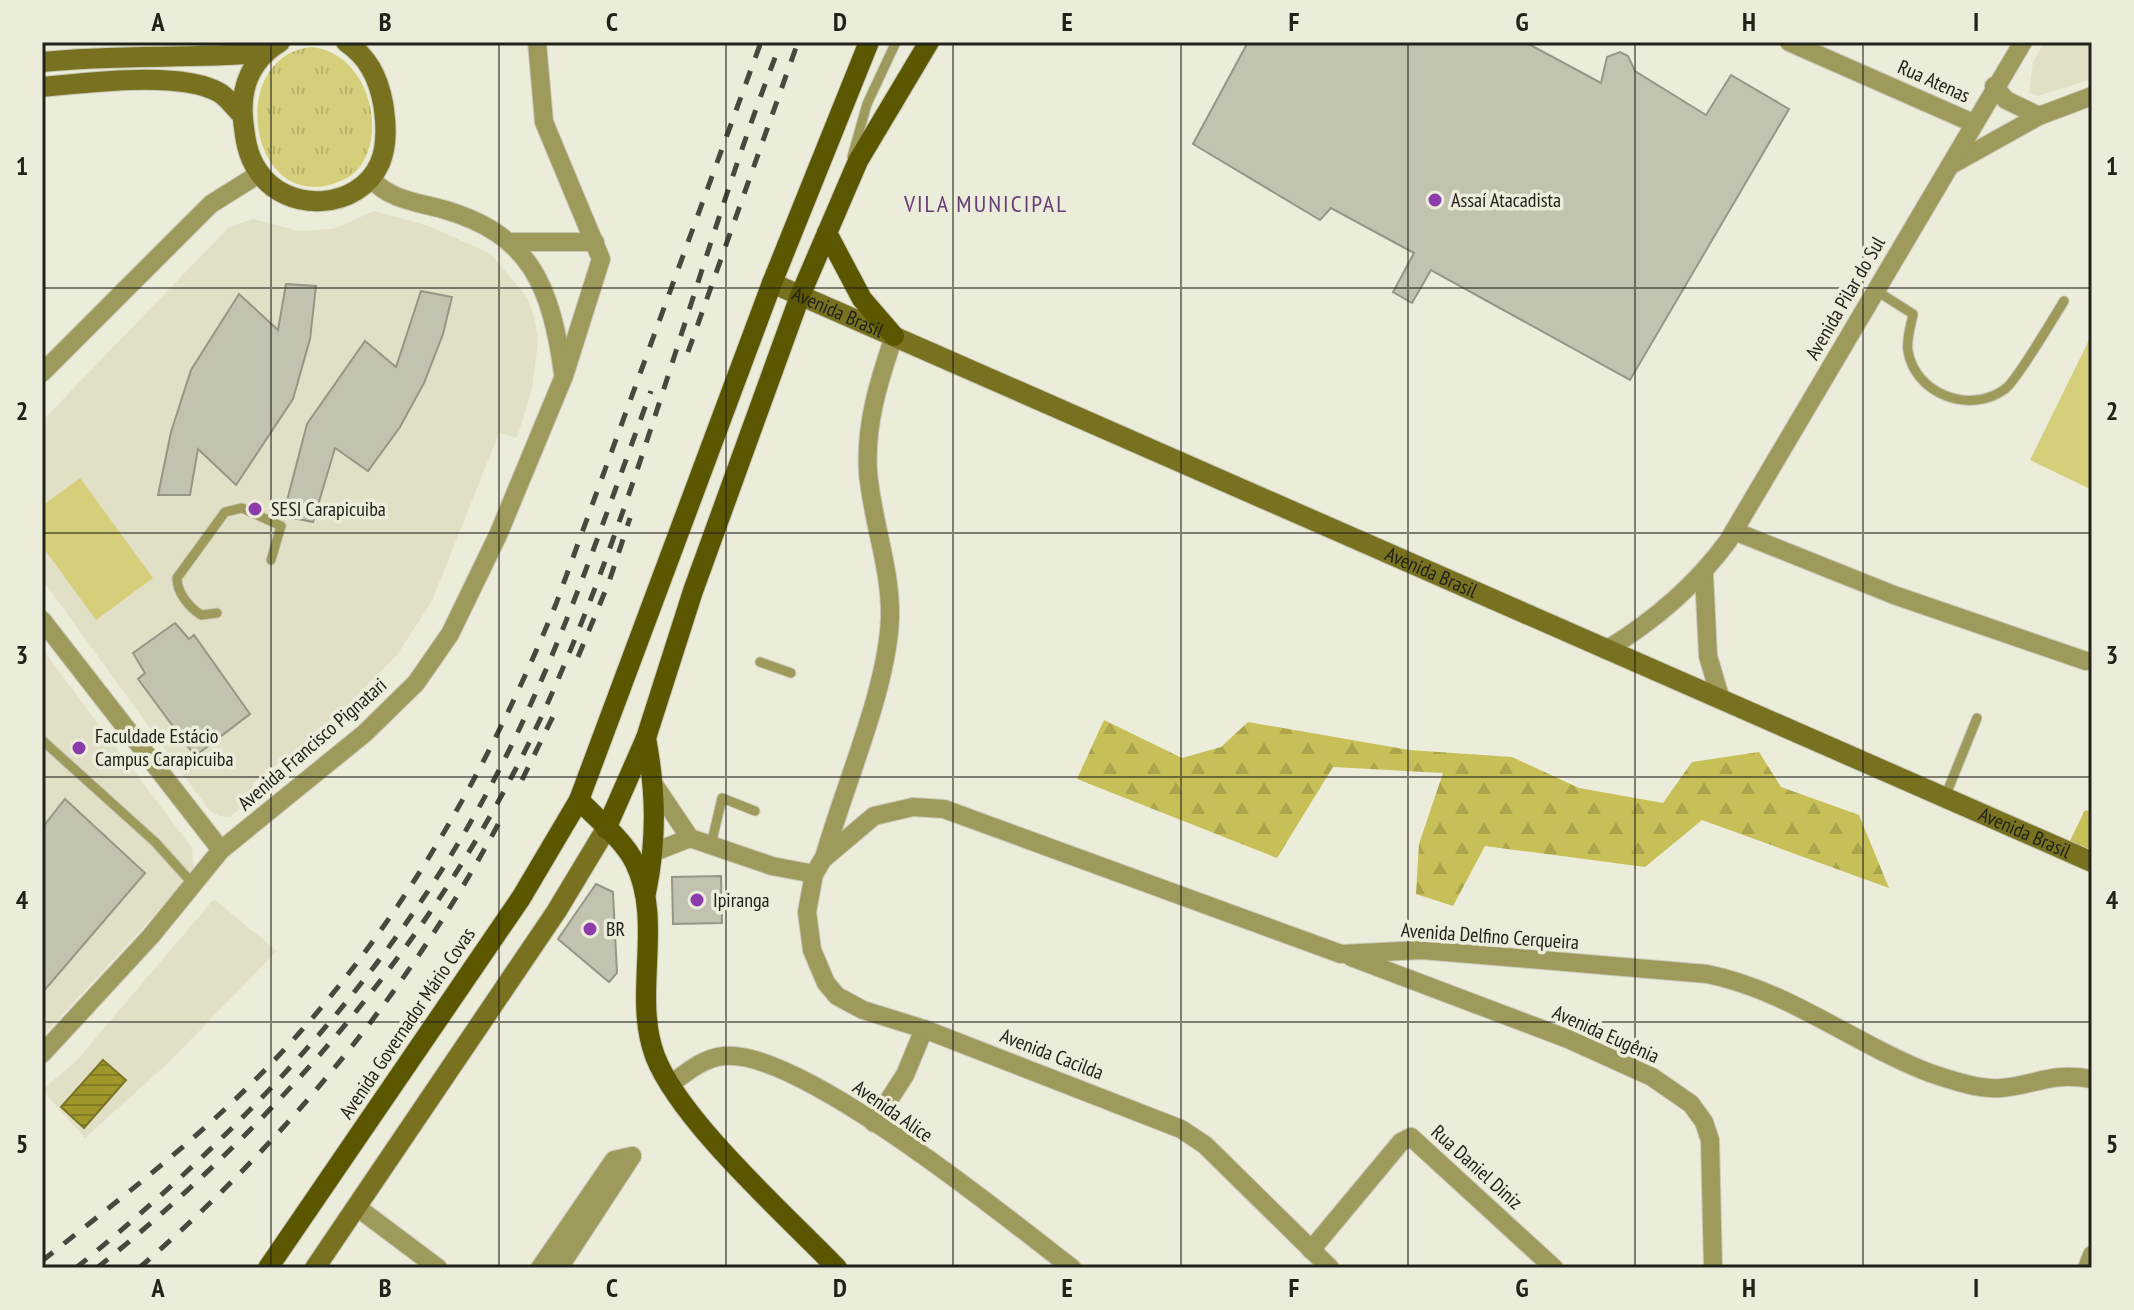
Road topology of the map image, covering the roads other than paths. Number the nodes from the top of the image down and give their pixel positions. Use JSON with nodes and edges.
{"nodes":[{"id":1,"x":346,"y":42,"type":"edge"},
{"id":2,"x":537,"y":42,"type":"edge"},
{"id":3,"x":869,"y":42,"type":"edge"},
{"id":4,"x":896,"y":42,"type":"edge"},
{"id":5,"x":929,"y":42,"type":"edge"},
{"id":6,"x":1789,"y":42,"type":"edge"},
{"id":7,"x":2023,"y":42,"type":"edge"},
{"id":8,"x":272,"y":47,"type":"edge"},
{"id":9,"x":197,"y":50,"type":"edge"},
{"id":10,"x":372,"y":52,"type":"edge"},
{"id":11,"x":42,"y":62,"type":"edge"},
{"id":12,"x":1994,"y":86,"type":"junction"},
{"id":13,"x":42,"y":87,"type":"edge"},
{"id":14,"x":2092,"y":96,"type":"edge"},
{"id":15,"x":242,"y":115,"type":"junction"},
{"id":16,"x":2039,"y":116,"type":"junction"},
{"id":17,"x":1973,"y":123,"type":"junction"},
{"id":18,"x":1949,"y":166,"type":"junction"},
{"id":19,"x":259,"y":174,"type":"junction"},
{"id":20,"x":371,"y":179,"type":"junction"},
{"id":21,"x":840,"y":203,"type":"junction"},
{"id":22,"x":827,"y":233,"type":"junction"},
{"id":23,"x":512,"y":242,"type":"junction"},
{"id":24,"x":595,"y":242,"type":"junction"},
{"id":25,"x":772,"y":283,"type":"junction"},
{"id":26,"x":1875,"y":290,"type":"junction"},
{"id":27,"x":800,"y":296,"type":"junction"},
{"id":28,"x":2064,"y":301,"type":"dead end"},
{"id":29,"x":894,"y":336,"type":"junction"},
{"id":30,"x":42,"y":373,"type":"edge"},
{"id":31,"x":564,"y":376,"type":"junction"},
{"id":32,"x":1734,"y":531,"type":"junction"},
{"id":33,"x":271,"y":560,"type":"dead end"},
{"id":34,"x":1704,"y":574,"type":"junction"},
{"id":35,"x":217,"y":613,"type":"dead end"},
{"id":36,"x":42,"y":620,"type":"edge"},
{"id":37,"x":1606,"y":650,"type":"junction"},
{"id":38,"x":2086,"y":661,"type":"dead end"},
{"id":39,"x":760,"y":662,"type":"dead end"},
{"id":40,"x":791,"y":673,"type":"dead end"},
{"id":41,"x":1721,"y":700,"type":"junction"},
{"id":42,"x":1977,"y":718,"type":"dead end"},
{"id":43,"x":646,"y":738,"type":"junction"},
{"id":44,"x":42,"y":740,"type":"edge"},
{"id":45,"x":655,"y":786,"type":"junction"},
{"id":46,"x":1945,"y":797,"type":"junction"},
{"id":47,"x":579,"y":800,"type":"junction"},
{"id":48,"x":755,"y":811,"type":"dead end"},
{"id":49,"x":606,"y":829,"type":"junction"},
{"id":50,"x":690,"y":838,"type":"junction"},
{"id":51,"x":711,"y":845,"type":"junction"},
{"id":52,"x":221,"y":850,"type":"junction"},
{"id":53,"x":654,"y":852,"type":"junction"},
{"id":54,"x":2092,"y":862,"type":"edge"},
{"id":55,"x":818,"y":866,"type":"junction"},
{"id":56,"x":193,"y":884,"type":"junction"},
{"id":57,"x":646,"y":893,"type":"junction"},
{"id":58,"x":1341,"y":954,"type":"junction"},
{"id":59,"x":924,"y":1029,"type":"junction"},
{"id":60,"x":42,"y":1054,"type":"edge"},
{"id":61,"x":2092,"y":1079,"type":"edge"},
{"id":62,"x":671,"y":1084,"type":"junction"},
{"id":63,"x":874,"y":1123,"type":"junction"},
{"id":64,"x":358,"y":1208,"type":"junction"},
{"id":65,"x":1311,"y":1250,"type":"junction"},
{"id":66,"x":2092,"y":1255,"type":"edge"},
{"id":67,"x":268,"y":1268,"type":"edge"},
{"id":68,"x":315,"y":1268,"type":"edge"},
{"id":69,"x":438,"y":1268,"type":"edge"},
{"id":70,"x":540,"y":1268,"type":"edge"},
{"id":71,"x":559,"y":1268,"type":"edge"},
{"id":72,"x":837,"y":1268,"type":"edge"},
{"id":73,"x":1072,"y":1268,"type":"edge"},
{"id":74,"x":1330,"y":1268,"type":"edge"},
{"id":75,"x":1554,"y":1268,"type":"edge"},
{"id":76,"x":1713,"y":1268,"type":"edge"},
{"id":77,"x":2087,"y":1268,"type":"edge"}],
"edges":[{"from":1,"to":10,"type":"main road"},
{"from":2,"to":24,"type":"street"},
{"from":3,"to":25,"type":"main road","name":"Avenida Governador Mário Covas"},
{"from":4,"to":21,"type":"lane"},
{"from":5,"to":21,"type":"main road"},
{"from":6,"to":17,"type":"street","name":"Rua Atenas"},
{"from":7,"to":12,"type":"street","name":"Avenida Pilar do Sul"},
{"from":8,"to":9,"type":"main road"},
{"from":8,"to":15,"type":"main road"},
{"from":9,"to":11,"type":"main road"},
{"from":10,"to":20,"type":"main road"},
{"from":12,"to":16,"type":"street"},
{"from":12,"to":17,"type":"street","name":"Avenida Pilar do Sul"},
{"from":13,"to":15,"type":"main road"},
{"from":14,"to":16,"type":"street"},
{"from":15,"to":19,"type":"main road"},
{"from":16,"to":18,"type":"street"},
{"from":17,"to":18,"type":"street","name":"Avenida Pilar do Sul"},
{"from":18,"to":26,"type":"street","name":"Avenida Pilar do Sul"},
{"from":19,"to":20,"type":"main road"},
{"from":19,"to":30,"type":"street"},
{"from":20,"to":23,"type":"street"},
{"from":21,"to":22,"type":"main road"},
{"from":22,"to":27,"type":"main road"},
{"from":22,"to":29,"type":"main road"},
{"from":23,"to":24,"type":"street"},
{"from":23,"to":31,"type":"street"},
{"from":24,"to":31,"type":"street","name":"Avenida Francisco Pignatari"},
{"from":25,"to":27,"type":"main road","name":"Avenida Brasil"},
{"from":25,"to":47,"type":"main road","name":"Avenida Governador Mário Covas"},
{"from":26,"to":28,"type":"lane"},
{"from":26,"to":32,"type":"street","name":"Avenida Pilar do Sul"},
{"from":27,"to":29,"type":"main road","name":"Avenida Brasil"},
{"from":27,"to":43,"type":"main road"},
{"from":29,"to":37,"type":"main road","name":"Avenida Brasil"},
{"from":29,"to":55,"type":"street","name":"Avenida Cacilda"},
{"from":31,"to":52,"type":"street","name":"Avenida Francisco Pignatari"},
{"from":32,"to":34,"type":"street","name":"Avenida Pilar do Sul"},
{"from":32,"to":38,"type":"street"},
{"from":33,"to":35,"type":"lane"},
{"from":34,"to":37,"type":"street","name":"Avenida Pilar do Sul"},
{"from":34,"to":41,"type":"street"},
{"from":36,"to":52,"type":"street"},
{"from":37,"to":41,"type":"main road","name":"Avenida Brasil"},
{"from":39,"to":40,"type":"lane"},
{"from":41,"to":46,"type":"main road","name":"Avenida Brasil"},
{"from":42,"to":46,"type":"lane"},
{"from":43,"to":45,"type":"main road"},
{"from":43,"to":49,"type":"main road"},
{"from":44,"to":56,"type":"lane"},
{"from":45,"to":50,"type":"street"},
{"from":45,"to":53,"type":"main road"},
{"from":46,"to":54,"type":"main road","name":"Avenida Brasil"},
{"from":47,"to":49,"type":"main road"},
{"from":47,"to":67,"type":"main road","name":"Avenida Governador Mário Covas"},
{"from":48,"to":51,"type":"lane"},
{"from":49,"to":57,"type":"main road"},
{"from":49,"to":64,"type":"main road"},
{"from":50,"to":51,"type":"street"},
{"from":50,"to":53,"type":"street"},
{"from":51,"to":55,"type":"street"},
{"from":52,"to":56,"type":"street","name":"Avenida Francisco Pignatari"},
{"from":53,"to":57,"type":"main road"},
{"from":55,"to":58,"type":"street","name":"Avenida Delfino Cerqueira"},
{"from":55,"to":59,"type":"street","name":"Avenida Cacilda"},
{"from":56,"to":60,"type":"street","name":"Avenida Francisco Pignatari"},
{"from":57,"to":62,"type":"main road"},
{"from":58,"to":61,"type":"street","name":"Avenida Delfino Cerqueira"},
{"from":58,"to":76,"type":"street","name":"Avenida Eugênia"},
{"from":59,"to":63,"type":"street"},
{"from":59,"to":65,"type":"street","name":"Avenida Cacilda"},
{"from":62,"to":63,"type":"street","name":"Avenida Alice"},
{"from":62,"to":72,"type":"main road"},
{"from":63,"to":73,"type":"street","name":"Avenida Alice"},
{"from":64,"to":68,"type":"main road"},
{"from":64,"to":69,"type":"street"},
{"from":65,"to":74,"type":"street","name":"Avenida Cacilda"},
{"from":65,"to":75,"type":"street","name":"Rua Daniel Diniz"},
{"from":66,"to":77,"type":"street"},
{"from":70,"to":71,"type":"street"}]}
